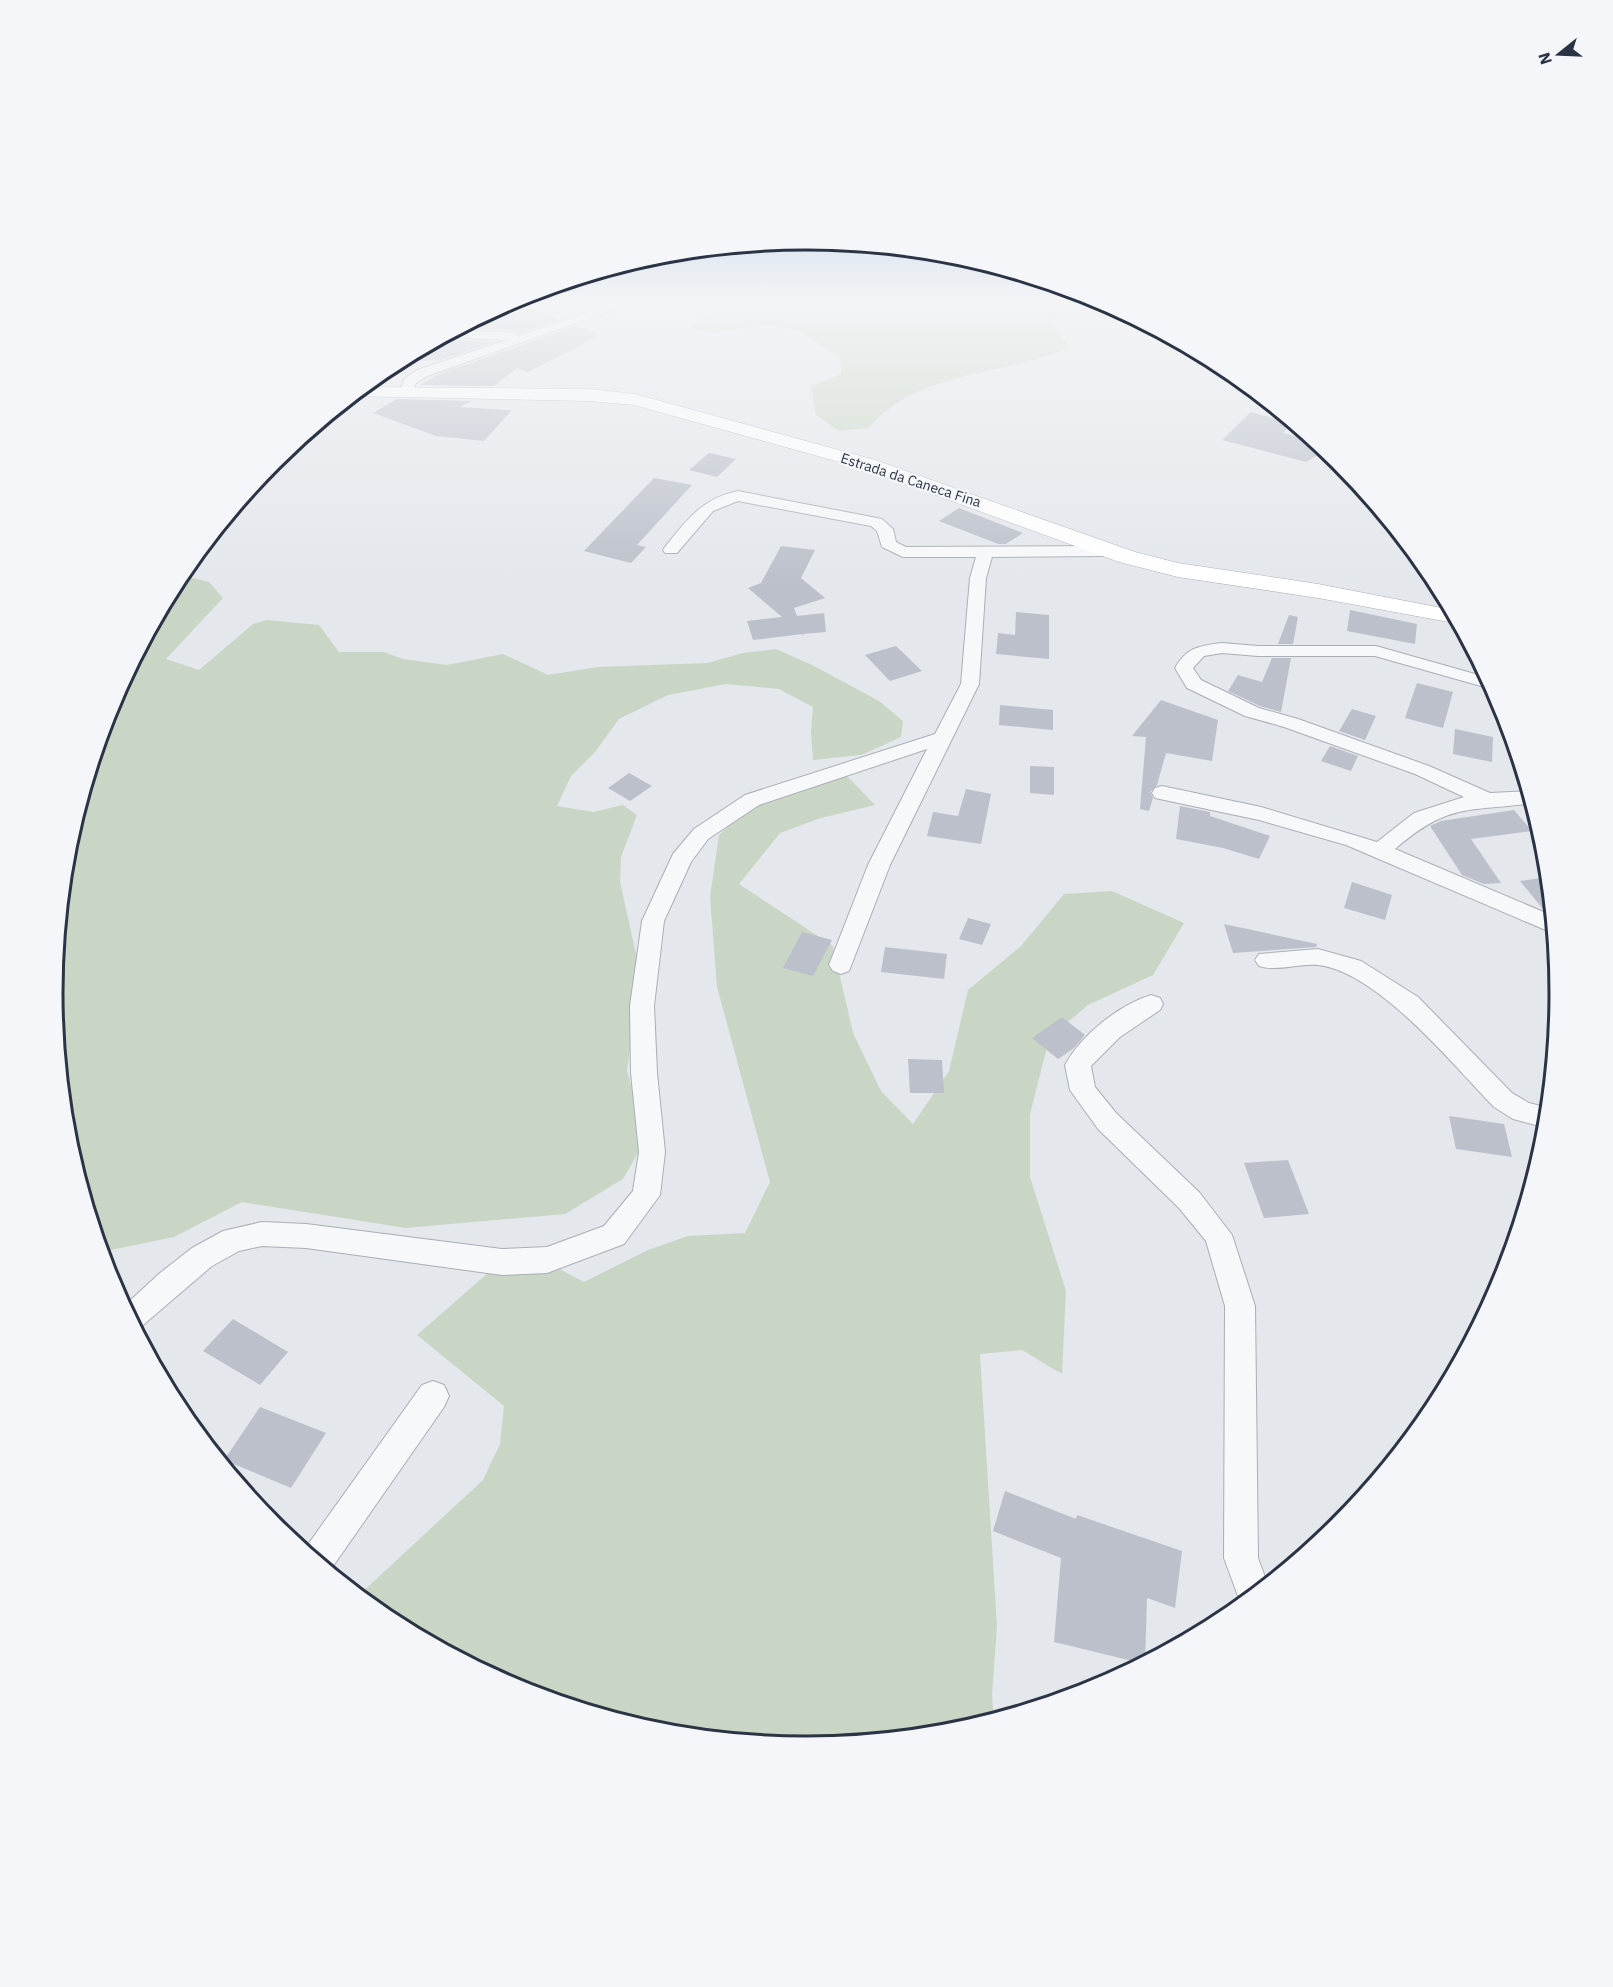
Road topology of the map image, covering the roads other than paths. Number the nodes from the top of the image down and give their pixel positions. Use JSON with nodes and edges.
{"nodes":[{"id":1,"x":605,"y":397,"type":"edge"},
{"id":2,"x":671,"y":550,"type":"dead end"},
{"id":3,"x":1104,"y":551,"type":"junction"},
{"id":4,"x":985,"y":552,"type":"junction"},
{"id":5,"x":1447,"y":616,"type":"edge"},
{"id":6,"x":1480,"y":681,"type":"edge"},
{"id":7,"x":945,"y":737,"type":"junction"},
{"id":8,"x":1162,"y":793,"type":"dead end"},
{"id":9,"x":1524,"y":797,"type":"edge"},
{"id":10,"x":1486,"y":799,"type":"junction"},
{"id":11,"x":1382,"y":850,"type":"junction"},
{"id":12,"x":1546,"y":923,"type":"edge"},
{"id":13,"x":1267,"y":960,"type":"dead end"},
{"id":14,"x":841,"y":965,"type":"dead end"},
{"id":15,"x":1151,"y":1004,"type":"dead end"},
{"id":16,"x":1540,"y":1116,"type":"edge"},
{"id":17,"x":136,"y":1314,"type":"edge"},
{"id":18,"x":433,"y":1396,"type":"dead end"},
{"id":19,"x":320,"y":1556,"type":"edge"},
{"id":20,"x":1252,"y":1588,"type":"edge"}],
"edges":[{"from":1,"to":3,"type":"street","name":"Estrada da Caneca Fina"},
{"from":2,"to":4,"type":"street"},
{"from":3,"to":4,"type":"street"},
{"from":3,"to":5,"type":"street","name":"Estrada da Caneca Fina"},
{"from":4,"to":7,"type":"street"},
{"from":6,"to":10,"type":"street"},
{"from":7,"to":14,"type":"street"},
{"from":7,"to":17,"type":"street"},
{"from":8,"to":11,"type":"street"},
{"from":9,"to":10,"type":"street"},
{"from":10,"to":11,"type":"street"},
{"from":11,"to":12,"type":"street"},
{"from":13,"to":16,"type":"street"},
{"from":15,"to":20,"type":"street"},
{"from":18,"to":19,"type":"street"}]}
